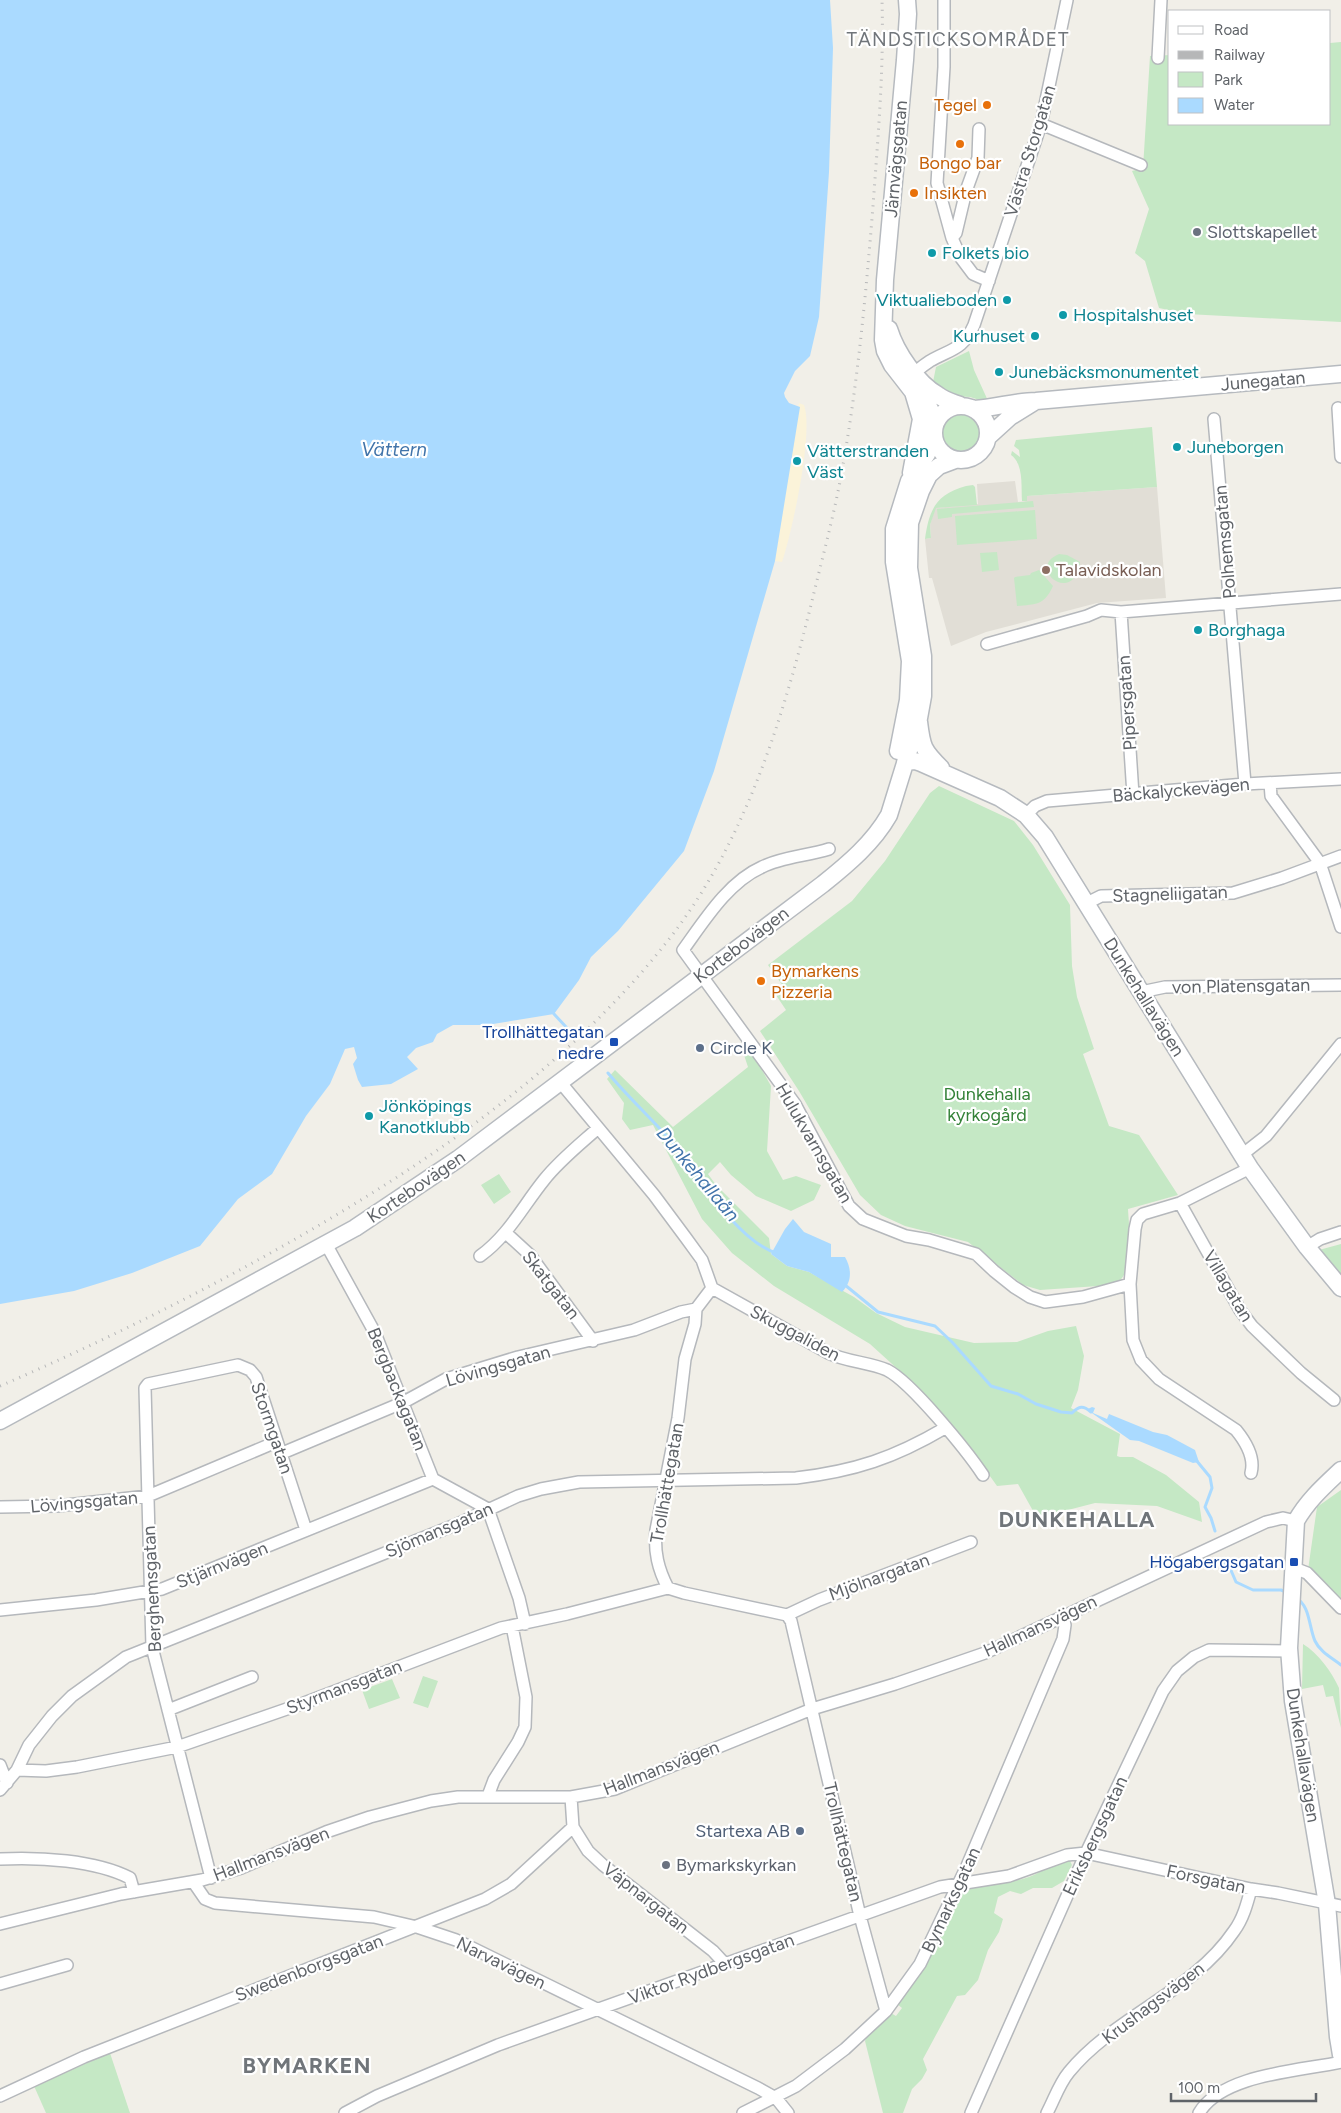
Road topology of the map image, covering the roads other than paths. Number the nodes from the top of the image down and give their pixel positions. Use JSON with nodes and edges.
{"nodes":[{"id":1,"x":907,"y":0,"type":"edge"},
{"id":2,"x":944,"y":0,"type":"edge"},
{"id":3,"x":1067,"y":0,"type":"edge"},
{"id":4,"x":1161,"y":0,"type":"edge"},
{"id":5,"x":1158,"y":58,"type":"dead end"},
{"id":6,"x":1041,"y":124,"type":"junction"},
{"id":7,"x":979,"y":129,"type":"dead end"},
{"id":8,"x":1141,"y":165,"type":"dead end"},
{"id":9,"x":952,"y":238,"type":"junction"},
{"id":10,"x":989,"y":281,"type":"junction"},
{"id":11,"x":1341,"y":374,"type":"edge"},
{"id":12,"x":911,"y":382,"type":"junction"},
{"id":13,"x":1036,"y":401,"type":"junction"},
{"id":14,"x":967,"y":407,"type":"junction"},
{"id":15,"x":1338,"y":408,"type":"dead end"},
{"id":16,"x":1214,"y":419,"type":"dead end"},
{"id":17,"x":935,"y":428,"type":"junction"},
{"id":18,"x":988,"y":437,"type":"junction"},
{"id":19,"x":1341,"y":457,"type":"edge"},
{"id":20,"x":955,"y":460,"type":"junction"},
{"id":21,"x":909,"y":481,"type":"junction"},
{"id":22,"x":1341,"y":594,"type":"edge"},
{"id":23,"x":1231,"y":602,"type":"junction"},
{"id":24,"x":1121,"y":612,"type":"junction"},
{"id":25,"x":987,"y":644,"type":"dead end"},
{"id":26,"x":919,"y":718,"type":"junction"},
{"id":27,"x":905,"y":762,"type":"junction"},
{"id":28,"x":950,"y":777,"type":"junction"},
{"id":29,"x":1341,"y":779,"type":"edge"},
{"id":30,"x":1270,"y":783,"type":"junction"},
{"id":31,"x":1245,"y":784,"type":"junction"},
{"id":32,"x":1133,"y":795,"type":"junction"},
{"id":33,"x":1026,"y":815,"type":"junction"},
{"id":34,"x":868,"y":844,"type":"junction"},
{"id":35,"x":829,"y":849,"type":"dead end"},
{"id":36,"x":1341,"y":856,"type":"edge"},
{"id":37,"x":1320,"y":863,"type":"junction"},
{"id":38,"x":1085,"y":904,"type":"junction"},
{"id":39,"x":1341,"y":927,"type":"edge"},
{"id":40,"x":702,"y":974,"type":"junction"},
{"id":41,"x":1341,"y":985,"type":"edge"},
{"id":42,"x":1141,"y":992,"type":"junction"},
{"id":43,"x":1341,"y":1044,"type":"edge"},
{"id":44,"x":561,"y":1083,"type":"junction"},
{"id":45,"x":598,"y":1129,"type":"junction"},
{"id":46,"x":1246,"y":1161,"type":"junction"},
{"id":47,"x":1180,"y":1203,"type":"junction"},
{"id":48,"x":1341,"y":1232,"type":"edge"},
{"id":49,"x":506,"y":1233,"type":"junction"},
{"id":50,"x":326,"y":1244,"type":"junction"},
{"id":51,"x":1307,"y":1247,"type":"junction"},
{"id":52,"x":480,"y":1256,"type":"dead end"},
{"id":53,"x":1130,"y":1284,"type":"junction"},
{"id":54,"x":712,"y":1288,"type":"junction"},
{"id":55,"x":1341,"y":1288,"type":"edge"},
{"id":56,"x":696,"y":1309,"type":"junction"},
{"id":57,"x":593,"y":1341,"type":"junction"},
{"id":58,"x":148,"y":1384,"type":"joint"},
{"id":59,"x":1334,"y":1400,"type":"dead end"},
{"id":60,"x":404,"y":1402,"type":"junction"},
{"id":61,"x":0,"y":1421,"type":"edge"},
{"id":62,"x":945,"y":1428,"type":"junction"},
{"id":63,"x":276,"y":1442,"type":"junction"},
{"id":64,"x":280,"y":1454,"type":"junction"},
{"id":65,"x":1341,"y":1470,"type":"edge"},
{"id":66,"x":1251,"y":1473,"type":"dead end"},
{"id":67,"x":983,"y":1475,"type":"dead end"},
{"id":68,"x":433,"y":1480,"type":"junction"},
{"id":69,"x":666,"y":1480,"type":"junction"},
{"id":70,"x":148,"y":1496,"type":"junction"},
{"id":71,"x":0,"y":1507,"type":"edge"},
{"id":72,"x":488,"y":1509,"type":"junction"},
{"id":73,"x":1296,"y":1521,"type":"junction"},
{"id":74,"x":306,"y":1530,"type":"junction"},
{"id":75,"x":971,"y":1542,"type":"dead end"},
{"id":76,"x":1294,"y":1575,"type":"junction"},
{"id":77,"x":668,"y":1588,"type":"junction"},
{"id":78,"x":151,"y":1592,"type":"junction"},
{"id":79,"x":1341,"y":1608,"type":"edge"},
{"id":80,"x":0,"y":1610,"type":"edge"},
{"id":81,"x":787,"y":1615,"type":"junction"},
{"id":82,"x":1063,"y":1617,"type":"junction"},
{"id":83,"x":525,"y":1624,"type":"junction"},
{"id":84,"x":512,"y":1626,"type":"junction"},
{"id":85,"x":152,"y":1647,"type":"junction"},
{"id":86,"x":1290,"y":1651,"type":"junction"},
{"id":87,"x":252,"y":1677,"type":"dead end"},
{"id":88,"x":812,"y":1709,"type":"junction"},
{"id":89,"x":168,"y":1710,"type":"junction"},
{"id":90,"x":177,"y":1747,"type":"junction"},
{"id":91,"x":0,"y":1765,"type":"edge"},
{"id":92,"x":17,"y":1770,"type":"junction"},
{"id":93,"x":3,"y":1787,"type":"edge"},
{"id":94,"x":488,"y":1796,"type":"junction"},
{"id":95,"x":572,"y":1797,"type":"junction"},
{"id":96,"x":573,"y":1827,"type":"junction"},
{"id":97,"x":1086,"y":1853,"type":"junction"},
{"id":98,"x":0,"y":1859,"type":"edge"},
{"id":99,"x":211,"y":1878,"type":"junction"},
{"id":100,"x":194,"y":1882,"type":"junction"},
{"id":101,"x":959,"y":1884,"type":"junction"},
{"id":102,"x":1252,"y":1889,"type":"junction"},
{"id":103,"x":134,"y":1892,"type":"junction"},
{"id":104,"x":1334,"y":1905,"type":"edge"},
{"id":105,"x":860,"y":1916,"type":"junction"},
{"id":106,"x":0,"y":1924,"type":"edge"},
{"id":107,"x":417,"y":1927,"type":"junction"},
{"id":108,"x":725,"y":1964,"type":"junction"},
{"id":109,"x":67,"y":1965,"type":"dead end"},
{"id":110,"x":0,"y":1984,"type":"edge"},
{"id":111,"x":600,"y":2009,"type":"junction"},
{"id":112,"x":886,"y":2011,"type":"junction"},
{"id":113,"x":1341,"y":2055,"type":"edge"},
{"id":114,"x":1341,"y":2062,"type":"edge"},
{"id":115,"x":0,"y":2096,"type":"edge"},
{"id":116,"x":776,"y":2098,"type":"junction"},
{"id":117,"x":345,"y":2113,"type":"edge"},
{"id":118,"x":743,"y":2113,"type":"edge"},
{"id":119,"x":788,"y":2113,"type":"edge"},
{"id":120,"x":971,"y":2113,"type":"edge"},
{"id":121,"x":1047,"y":2113,"type":"edge"},
{"id":122,"x":1199,"y":2113,"type":"edge"}],
"edges":[{"from":1,"to":12,"type":"street","name":"Järnvägsgatan"},
{"from":2,"to":9,"type":"street"},
{"from":3,"to":6,"type":"street","name":"Västra Storgatan"},
{"from":4,"to":5,"type":"street"},
{"from":6,"to":8,"type":"street"},
{"from":6,"to":10,"type":"street","name":"Västra Storgatan"},
{"from":7,"to":9,"type":"street"},
{"from":9,"to":10,"type":"street"},
{"from":10,"to":12,"type":"street","name":"Västra Storgatan"},
{"from":11,"to":13,"type":"street","name":"Junegatan"},
{"from":12,"to":14,"type":"street","name":"Järnvägsgatan"},
{"from":12,"to":17,"type":"street","name":"Järnvägsgatan"},
{"from":12,"to":21,"type":"street"},
{"from":13,"to":14,"type":"street","name":"Junegatan"},
{"from":13,"to":18,"type":"street","name":"Junegatan"},
{"from":14,"to":17,"type":"street"},
{"from":14,"to":18,"type":"street"},
{"from":15,"to":19,"type":"street"},
{"from":16,"to":23,"type":"street","name":"Polhemsgatan"},
{"from":17,"to":20,"type":"street"},
{"from":17,"to":21,"type":"street","name":"Kortebovägen"},
{"from":18,"to":20,"type":"street"},
{"from":20,"to":26,"type":"street","name":"Kortebovägen"},
{"from":21,"to":27,"type":"street","name":"Kortebovägen"},
{"from":22,"to":23,"type":"street"},
{"from":23,"to":24,"type":"street"},
{"from":23,"to":31,"type":"street","name":"Polhemsgatan"},
{"from":24,"to":25,"type":"street"},
{"from":24,"to":32,"type":"street","name":"Pipersgatan"},
{"from":26,"to":27,"type":"street","name":"Kortebovägen"},
{"from":26,"to":28,"type":"street"},
{"from":27,"to":28,"type":"street","name":"Dunkehallavägen"},
{"from":27,"to":34,"type":"street","name":"Kortebovägen"},
{"from":27,"to":34,"type":"street","name":"Kortebovägen"},
{"from":28,"to":33,"type":"street","name":"Dunkehallavägen"},
{"from":29,"to":30,"type":"street","name":"Bäckalyckevägen"},
{"from":30,"to":31,"type":"street","name":"Bäckalyckevägen"},
{"from":30,"to":37,"type":"street"},
{"from":31,"to":32,"type":"street","name":"Bäckalyckevägen"},
{"from":32,"to":33,"type":"street","name":"Bäckalyckevägen"},
{"from":33,"to":38,"type":"street","name":"Dunkehallavägen"},
{"from":34,"to":40,"type":"street","name":"Kortebovägen"},
{"from":35,"to":40,"type":"street","name":"Hulukvarnsgatan"},
{"from":36,"to":37,"type":"street","name":"Stagneliigatan"},
{"from":37,"to":38,"type":"street","name":"Stagneliigatan"},
{"from":37,"to":39,"type":"street"},
{"from":38,"to":42,"type":"street","name":"Dunkehallavägen"},
{"from":40,"to":44,"type":"street","name":"Kortebovägen"},
{"from":40,"to":53,"type":"street","name":"Hulukvarnsgatan"},
{"from":41,"to":42,"type":"street","name":"von Platensgatan"},
{"from":42,"to":46,"type":"street","name":"Dunkehallavägen"},
{"from":43,"to":46,"type":"street"},
{"from":44,"to":45,"type":"street"},
{"from":44,"to":50,"type":"street","name":"Kortebovägen"},
{"from":45,"to":49,"type":"street"},
{"from":45,"to":54,"type":"street"},
{"from":46,"to":47,"type":"street"},
{"from":46,"to":51,"type":"street","name":"Dunkehallavägen"},
{"from":47,"to":53,"type":"street"},
{"from":47,"to":59,"type":"street","name":"Villagatan"},
{"from":48,"to":51,"type":"street"},
{"from":49,"to":52,"type":"street"},
{"from":49,"to":57,"type":"street","name":"Skatgatan"},
{"from":50,"to":60,"type":"street","name":"Bergbackagatan"},
{"from":50,"to":61,"type":"street","name":"Kortebovägen"},
{"from":51,"to":55,"type":"street","name":"Dunkehallavägen"},
{"from":53,"to":66,"type":"street"},
{"from":54,"to":56,"type":"street","name":"Trollhättegatan"},
{"from":54,"to":62,"type":"street","name":"Skuggaliden"},
{"from":56,"to":57,"type":"street","name":"Lövingsgatan"},
{"from":56,"to":69,"type":"street","name":"Trollhättegatan"},
{"from":57,"to":60,"type":"street","name":"Lövingsgatan"},
{"from":58,"to":63,"type":"street","name":"Stormgatan"},
{"from":58,"to":70,"type":"street","name":"Berghemsgatan"},
{"from":60,"to":64,"type":"street","name":"Lövingsgatan"},
{"from":60,"to":68,"type":"street","name":"Bergbackagatan"},
{"from":62,"to":67,"type":"street","name":"Skuggaliden"},
{"from":62,"to":69,"type":"street","name":"Sjömansgatan"},
{"from":63,"to":64,"type":"street","name":"Stormgatan"},
{"from":63,"to":70,"type":"street","name":"Lövingsgatan"},
{"from":64,"to":74,"type":"street","name":"Stormgatan"},
{"from":65,"to":73,"type":"street"},
{"from":68,"to":72,"type":"street"},
{"from":68,"to":74,"type":"street","name":"Stjärnvägen"},
{"from":69,"to":72,"type":"street","name":"Sjömansgatan"},
{"from":69,"to":77,"type":"street","name":"Trollhättegatan"},
{"from":70,"to":71,"type":"street","name":"Lövingsgatan"},
{"from":70,"to":78,"type":"street","name":"Berghemsgatan"},
{"from":72,"to":83,"type":"street"},
{"from":72,"to":85,"type":"street","name":"Sjömansgatan"},
{"from":73,"to":76,"type":"street","name":"Dunkehallavägen"},
{"from":73,"to":82,"type":"street","name":"Hallmansvägen"},
{"from":74,"to":78,"type":"street","name":"Stjärnvägen"},
{"from":75,"to":81,"type":"street","name":"Mjölnargatan"},
{"from":76,"to":79,"type":"street"},
{"from":76,"to":86,"type":"street","name":"Dunkehallavägen"},
{"from":77,"to":81,"type":"street"},
{"from":77,"to":83,"type":"street","name":"Styrmansgatan"},
{"from":78,"to":80,"type":"street","name":"Stjärnvägen"},
{"from":78,"to":85,"type":"street","name":"Berghemsgatan"},
{"from":81,"to":88,"type":"street","name":"Trollhättegatan"},
{"from":82,"to":88,"type":"street","name":"Hallmansvägen"},
{"from":82,"to":101,"type":"street","name":"Bymarksgatan"},
{"from":83,"to":84,"type":"street","name":"Styrmansgatan"},
{"from":84,"to":90,"type":"street","name":"Styrmansgatan"},
{"from":84,"to":94,"type":"street"},
{"from":85,"to":89,"type":"street","name":"Berghemsgatan"},
{"from":85,"to":92,"type":"street","name":"Sjömansgatan"},
{"from":86,"to":97,"type":"street","name":"Eriksbergsgatan"},
{"from":86,"to":104,"type":"street","name":"Dunkehallavägen"},
{"from":87,"to":89,"type":"street"},
{"from":88,"to":95,"type":"street","name":"Hallmansvägen"},
{"from":88,"to":105,"type":"street","name":"Trollhättegatan"},
{"from":89,"to":90,"type":"street","name":"Berghemsgatan"},
{"from":90,"to":92,"type":"street","name":"Styrmansgatan"},
{"from":90,"to":99,"type":"street","name":"Berghemsgatan"},
{"from":91,"to":93,"type":"street"},
{"from":92,"to":93,"type":"street","name":"Sjömansgatan"},
{"from":94,"to":95,"type":"street","name":"Hallmansvägen"},
{"from":94,"to":99,"type":"street","name":"Hallmansvägen"},
{"from":95,"to":96,"type":"street"},
{"from":96,"to":107,"type":"street","name":"Swedenborgsgatan"},
{"from":96,"to":108,"type":"street","name":"Väpnargatan"},
{"from":97,"to":101,"type":"street","name":"Viktor Rydbergsgatan"},
{"from":97,"to":102,"type":"street","name":"Forsgatan"},
{"from":97,"to":120,"type":"street","name":"Eriksbergsgatan"},
{"from":98,"to":103,"type":"street"},
{"from":99,"to":100,"type":"street","name":"Hallmansvägen"},
{"from":100,"to":103,"type":"street","name":"Hallmansvägen"},
{"from":100,"to":107,"type":"street","name":"Narvavägen"},
{"from":101,"to":105,"type":"street","name":"Viktor Rydbergsgatan"},
{"from":101,"to":112,"type":"street","name":"Bymarksgatan"},
{"from":102,"to":104,"type":"street","name":"Forsgatan"},
{"from":102,"to":121,"type":"street","name":"Krushagsvägen"},
{"from":103,"to":106,"type":"street","name":"Hallmansvägen"},
{"from":104,"to":113,"type":"street","name":"Dunkehallavägen"},
{"from":105,"to":108,"type":"street","name":"Viktor Rydbergsgatan"},
{"from":105,"to":112,"type":"street","name":"Trollhättegatan"},
{"from":107,"to":111,"type":"street","name":"Narvavägen"},
{"from":107,"to":115,"type":"street","name":"Swedenborgsgatan"},
{"from":108,"to":111,"type":"street","name":"Viktor Rydbergsgatan"},
{"from":109,"to":110,"type":"street"},
{"from":111,"to":116,"type":"street","name":"Narvavägen"},
{"from":111,"to":117,"type":"street","name":"Viktor Rydbergsgatan"},
{"from":112,"to":116,"type":"street","name":"Bymarksgatan"},
{"from":114,"to":122,"type":"street"},
{"from":116,"to":118,"type":"street","name":"Bymarksgatan"},
{"from":116,"to":119,"type":"street","name":"Narvavägen"}]}
